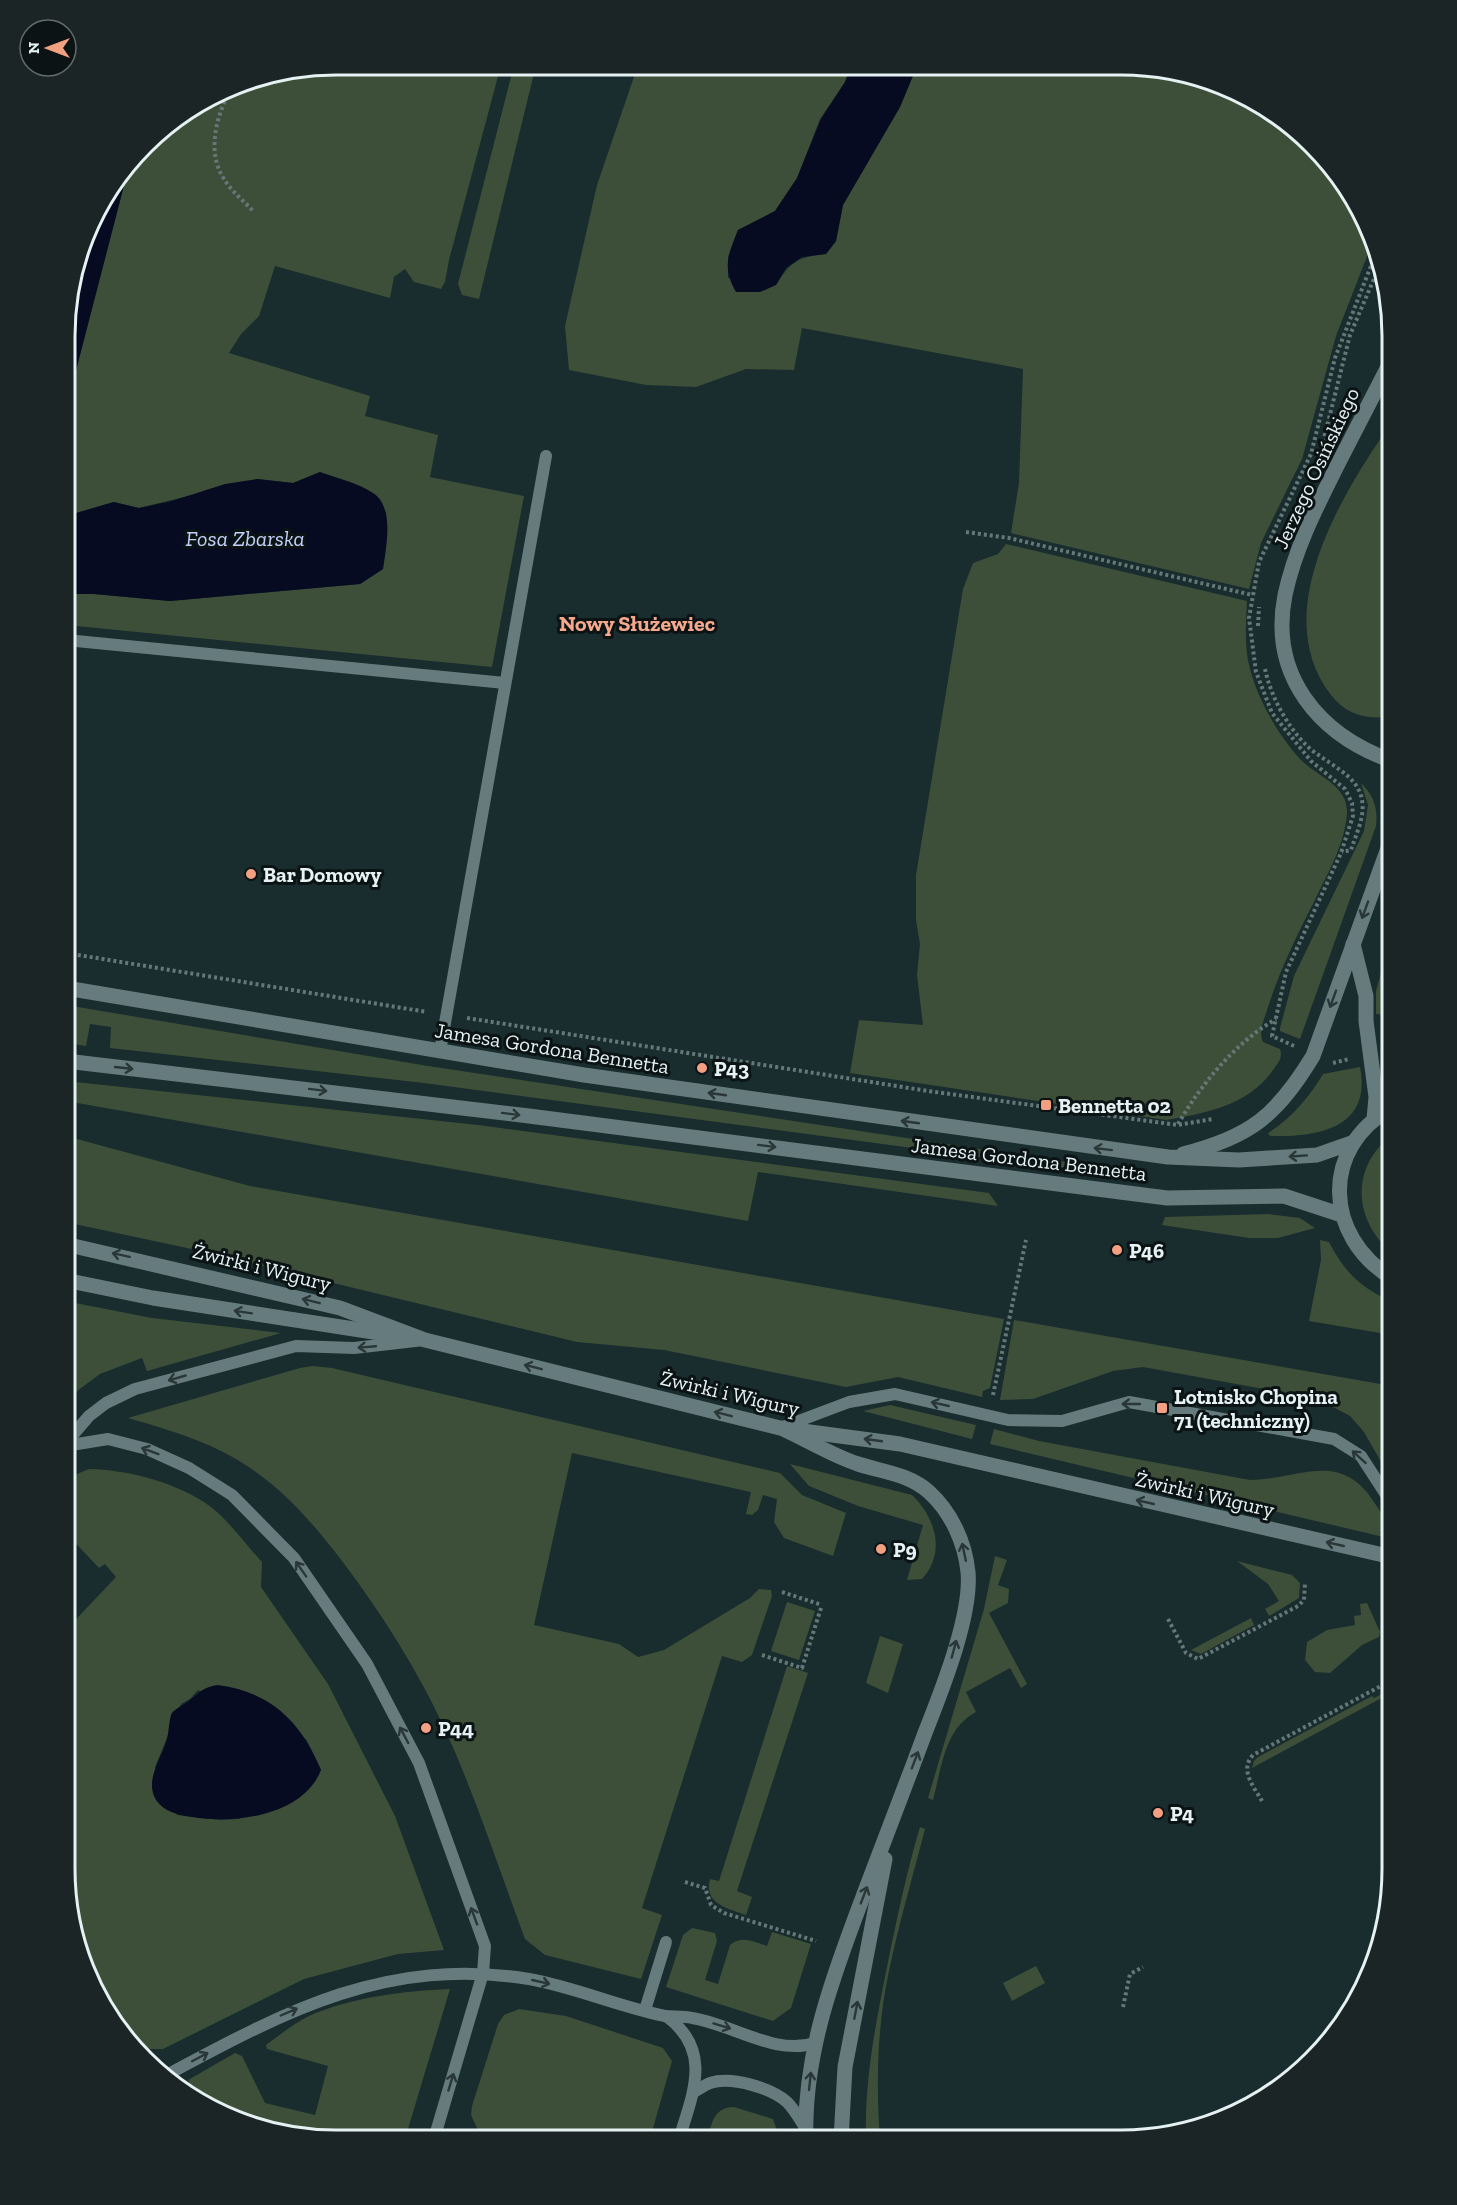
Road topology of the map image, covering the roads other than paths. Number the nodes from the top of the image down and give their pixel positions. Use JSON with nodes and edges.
{"nodes":[{"id":1,"x":1382,"y":379,"type":"edge"},
{"id":2,"x":546,"y":456,"type":"dead end"},
{"id":3,"x":75,"y":641,"type":"edge"},
{"id":4,"x":505,"y":683,"type":"junction"},
{"id":5,"x":1382,"y":756,"type":"edge"},
{"id":6,"x":1382,"y":864,"type":"edge"},
{"id":7,"x":1353,"y":944,"type":"junction"},
{"id":8,"x":75,"y":990,"type":"edge"},
{"id":9,"x":440,"y":1051,"type":"junction"},
{"id":10,"x":75,"y":1062,"type":"edge"},
{"id":11,"x":1382,"y":1114,"type":"edge"},
{"id":12,"x":1374,"y":1119,"type":"junction"},
{"id":13,"x":1354,"y":1142,"type":"junction"},
{"id":14,"x":1168,"y":1157,"type":"junction"},
{"id":15,"x":1342,"y":1215,"type":"junction"},
{"id":16,"x":75,"y":1246,"type":"edge"},
{"id":17,"x":1382,"y":1270,"type":"edge"},
{"id":18,"x":75,"y":1282,"type":"edge"},
{"id":19,"x":425,"y":1340,"type":"junction"},
{"id":20,"x":780,"y":1428,"type":"junction"},
{"id":21,"x":75,"y":1434,"type":"edge"},
{"id":22,"x":75,"y":1444,"type":"edge"},
{"id":23,"x":1382,"y":1489,"type":"edge"},
{"id":24,"x":1382,"y":1555,"type":"edge"},
{"id":25,"x":894,"y":1815,"type":"junction"},
{"id":26,"x":666,"y":1942,"type":"dead end"},
{"id":27,"x":483,"y":1973,"type":"junction"},
{"id":28,"x":645,"y":2010,"type":"junction"},
{"id":29,"x":665,"y":2016,"type":"junction"},
{"id":30,"x":815,"y":2043,"type":"junction"},
{"id":31,"x":172,"y":2072,"type":"edge"},
{"id":32,"x":694,"y":2092,"type":"junction"},
{"id":33,"x":437,"y":2130,"type":"edge"},
{"id":34,"x":682,"y":2130,"type":"edge"},
{"id":35,"x":804,"y":2130,"type":"edge"},
{"id":36,"x":806,"y":2130,"type":"edge"},
{"id":37,"x":841,"y":2130,"type":"edge"}],
"edges":[{"from":1,"to":5,"type":"main road","name":"Jerzego Osińskiego"},
{"from":2,"to":4,"type":"lane"},
{"from":3,"to":4,"type":"lane"},
{"from":4,"to":9,"type":"lane"},
{"from":6,"to":7,"type":"main road","one_way":true},
{"from":7,"to":12,"type":"main road"},
{"from":7,"to":14,"type":"main road","one_way":true},
{"from":8,"to":9,"type":"main road","name":"Jamesa Gordona Bennetta"},
{"from":14,"to":9,"type":"main road","name":"Jamesa Gordona Bennetta","one_way":true},
{"from":10,"to":15,"type":"main road","name":"Jamesa Gordona Bennetta","one_way":true},
{"from":11,"to":12,"type":"main road"},
{"from":12,"to":13,"type":"main road"},
{"from":13,"to":14,"type":"main road","name":"Jamesa Gordona Bennetta","one_way":true},
{"from":13,"to":15,"type":"main road"},
{"from":15,"to":17,"type":"main road"},
{"from":19,"to":16,"type":"main road","name":"Żwirki i Wigury","one_way":true},
{"from":19,"to":18,"type":"main road","one_way":true},
{"from":20,"to":19,"type":"main road","name":"Żwirki i Wigury","one_way":true},
{"from":19,"to":21,"type":"lane","one_way":true},
{"from":23,"to":20,"type":"lane","one_way":true},
{"from":24,"to":20,"type":"main road","name":"Żwirki i Wigury","one_way":true},
{"from":25,"to":20,"type":"main road","one_way":true},
{"from":27,"to":22,"type":"lane","one_way":true},
{"from":30,"to":25,"type":"main road","one_way":true},
{"from":37,"to":25,"type":"main road","one_way":true},
{"from":26,"to":28,"type":"lane"},
{"from":27,"to":28,"type":"lane","one_way":true},
{"from":31,"to":27,"type":"lane","one_way":true},
{"from":33,"to":27,"type":"lane","one_way":true},
{"from":28,"to":29,"type":"lane"},
{"from":29,"to":30,"type":"lane","one_way":true},
{"from":29,"to":32,"type":"lane"},
{"from":36,"to":30,"type":"main road","one_way":true},
{"from":32,"to":34,"type":"lane"},
{"from":32,"to":35,"type":"lane"}]}
